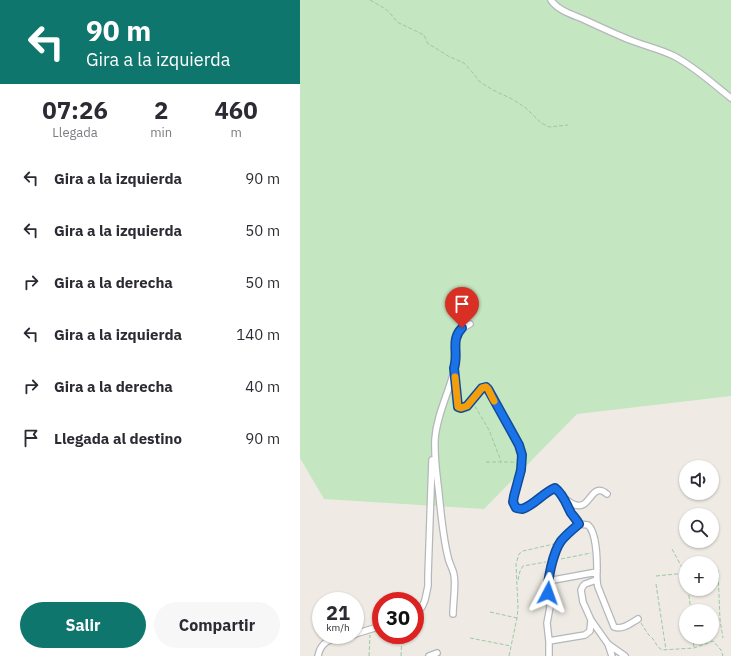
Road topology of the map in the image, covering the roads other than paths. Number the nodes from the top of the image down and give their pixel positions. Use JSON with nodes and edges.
{"nodes":[{"id":1,"x":551,"y":0,"type":"edge"},
{"id":2,"x":731,"y":98,"type":"edge"},
{"id":3,"x":470,"y":324,"type":"dead end"},
{"id":4,"x":454,"y":368,"type":"junction"},
{"id":5,"x":435,"y":439,"type":"junction"},
{"id":6,"x":607,"y":494,"type":"dead end"},
{"id":7,"x":564,"y":498,"type":"junction"},
{"id":8,"x":579,"y":524,"type":"junction"},
{"id":9,"x":597,"y":572,"type":"junction"},
{"id":10,"x":596,"y":580,"type":"junction"},
{"id":11,"x":548,"y":581,"type":"junction"},
{"id":12,"x":424,"y":600,"type":"edge"},
{"id":13,"x":453,"y":614,"type":"dead end"},
{"id":14,"x":638,"y":619,"type":"road end"},
{"id":15,"x":591,"y":620,"type":"junction"},
{"id":16,"x":549,"y":641,"type":"junction"},
{"id":17,"x":323,"y":644,"type":"edge"},
{"id":18,"x":608,"y":644,"type":"junction"},
{"id":19,"x":437,"y":653,"type":"dead end"},
{"id":20,"x":318,"y":656,"type":"edge"},
{"id":21,"x":429,"y":656,"type":"edge"},
{"id":22,"x":549,"y":656,"type":"edge"},
{"id":23,"x":612,"y":656,"type":"edge"},
{"id":24,"x":624,"y":656,"type":"edge"}],
"edges":[{"from":1,"to":2,"type":"street"},
{"from":3,"to":4,"type":"street"},
{"from":4,"to":5,"type":"street"},
{"from":4,"to":7,"type":"street"},
{"from":5,"to":12,"type":"street"},
{"from":5,"to":13,"type":"street"},
{"from":6,"to":7,"type":"street"},
{"from":7,"to":8,"type":"street"},
{"from":8,"to":9,"type":"street"},
{"from":8,"to":11,"type":"street"},
{"from":9,"to":10,"type":"street"},
{"from":9,"to":11,"type":"street"},
{"from":10,"to":14,"type":"street"},
{"from":10,"to":15,"type":"street"},
{"from":11,"to":16,"type":"street"},
{"from":15,"to":16,"type":"street"},
{"from":15,"to":18,"type":"street"},
{"from":16,"to":22,"type":"street"},
{"from":17,"to":20,"type":"street"},
{"from":18,"to":23,"type":"street"},
{"from":18,"to":24,"type":"street"},
{"from":19,"to":21,"type":"street"}]}
